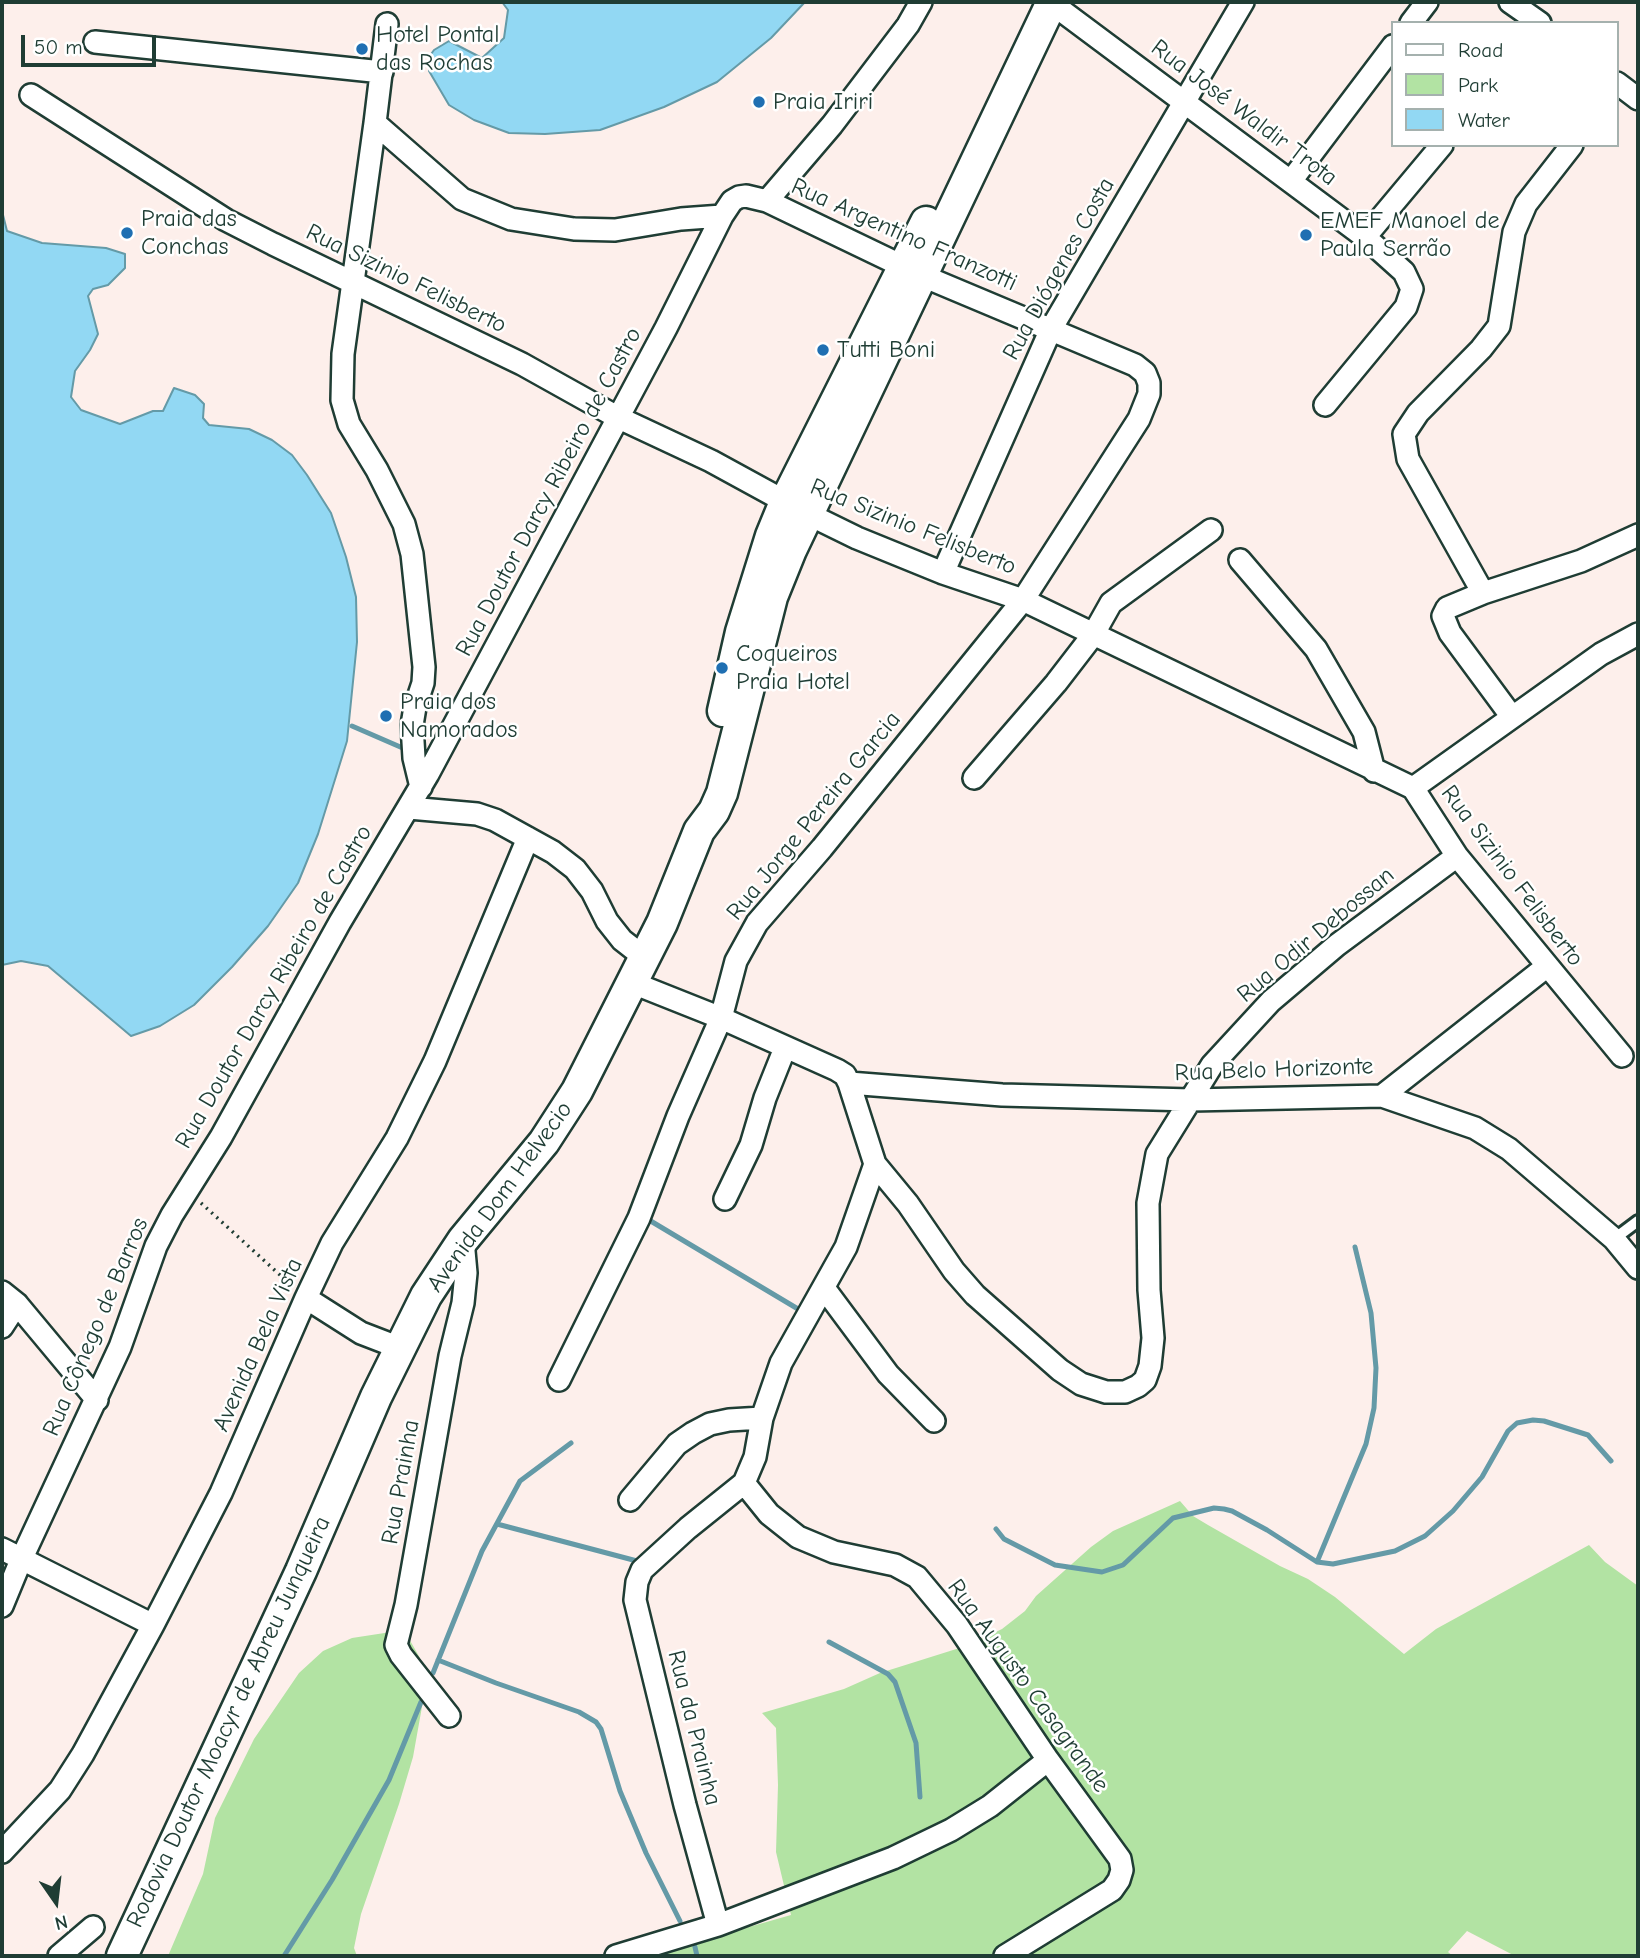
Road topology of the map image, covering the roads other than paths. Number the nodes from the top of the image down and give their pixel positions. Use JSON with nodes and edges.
{"nodes":[{"id":1,"x":921,"y":2,"type":"edge"},
{"id":2,"x":1046,"y":2,"type":"edge"},
{"id":3,"x":1243,"y":2,"type":"edge"},
{"id":4,"x":1427,"y":2,"type":"edge"},
{"id":5,"x":1510,"y":2,"type":"edge"},
{"id":6,"x":1413,"y":21,"type":"edge"},
{"id":7,"x":1537,"y":21,"type":"edge"},
{"id":8,"x":387,"y":24,"type":"dead end"},
{"id":9,"x":95,"y":42,"type":"dead end"},
{"id":10,"x":1392,"y":47,"type":"edge"},
{"id":11,"x":382,"y":72,"type":"junction"},
{"id":12,"x":1619,"y":86,"type":"edge"},
{"id":13,"x":31,"y":95,"type":"dead end"},
{"id":14,"x":1638,"y":99,"type":"edge"},
{"id":15,"x":1184,"y":100,"type":"junction"},
{"id":16,"x":375,"y":123,"type":"junction"},
{"id":17,"x":1440,"y":147,"type":"edge"},
{"id":18,"x":1570,"y":147,"type":"edge"},
{"id":19,"x":1291,"y":181,"type":"junction"},
{"id":20,"x":767,"y":201,"type":"junction"},
{"id":21,"x":722,"y":216,"type":"junction"},
{"id":22,"x":1365,"y":237,"type":"junction"},
{"id":23,"x":913,"y":271,"type":"junction"},
{"id":24,"x":352,"y":282,"type":"junction"},
{"id":25,"x":1051,"y":329,"type":"junction"},
{"id":26,"x":1135,"y":365,"type":"joint"},
{"id":27,"x":1325,"y":405,"type":"dead end"},
{"id":28,"x":617,"y":417,"type":"junction"},
{"id":29,"x":796,"y":508,"type":"junction"},
{"id":30,"x":1211,"y":530,"type":"dead end"},
{"id":31,"x":1638,"y":535,"type":"edge"},
{"id":32,"x":1240,"y":560,"type":"dead end"},
{"id":33,"x":943,"y":572,"type":"junction"},
{"id":34,"x":1483,"y":593,"type":"junction"},
{"id":35,"x":1023,"y":600,"type":"junction"},
{"id":36,"x":1638,"y":634,"type":"edge"},
{"id":37,"x":1093,"y":635,"type":"junction"},
{"id":38,"x":1512,"y":717,"type":"junction"},
{"id":39,"x":1374,"y":771,"type":"junction"},
{"id":40,"x":974,"y":778,"type":"dead end"},
{"id":41,"x":421,"y":787,"type":"junction"},
{"id":42,"x":1413,"y":788,"type":"junction"},
{"id":43,"x":409,"y":808,"type":"junction"},
{"id":44,"x":528,"y":838,"type":"junction"},
{"id":45,"x":1457,"y":856,"type":"junction"},
{"id":46,"x":1546,"y":967,"type":"junction"},
{"id":47,"x":639,"y":970,"type":"junction"},
{"id":48,"x":721,"y":1018,"type":"junction"},
{"id":49,"x":785,"y":1048,"type":"junction"},
{"id":50,"x":1622,"y":1056,"type":"dead end"},
{"id":51,"x":849,"y":1083,"type":"junction"},
{"id":52,"x":1382,"y":1096,"type":"junction"},
{"id":53,"x":1191,"y":1100,"type":"junction"},
{"id":54,"x":875,"y":1164,"type":"junction"},
{"id":55,"x":187,"y":1191,"type":"joint"},
{"id":56,"x":725,"y":1199,"type":"dead end"},
{"id":57,"x":1638,"y":1221,"type":"edge"},
{"id":58,"x":1614,"y":1238,"type":"junction"},
{"id":59,"x":463,"y":1240,"type":"junction"},
{"id":60,"x":1638,"y":1268,"type":"edge"},
{"id":61,"x":824,"y":1288,"type":"junction"},
{"id":62,"x":9,"y":1298,"type":"edge"},
{"id":63,"x":306,"y":1298,"type":"junction"},
{"id":64,"x":2,"y":1327,"type":"edge"},
{"id":65,"x":400,"y":1348,"type":"junction"},
{"id":66,"x":559,"y":1380,"type":"dead end"},
{"id":67,"x":97,"y":1400,"type":"junction"},
{"id":68,"x":762,"y":1418,"type":"junction"},
{"id":69,"x":934,"y":1421,"type":"dead end"},
{"id":70,"x":744,"y":1483,"type":"junction"},
{"id":71,"x":336,"y":1487,"type":"joint"},
{"id":72,"x":630,"y":1500,"type":"dead end"},
{"id":73,"x":2,"y":1549,"type":"edge"},
{"id":74,"x":20,"y":1560,"type":"junction"},
{"id":75,"x":2,"y":1606,"type":"edge"},
{"id":76,"x":153,"y":1625,"type":"junction"},
{"id":77,"x":449,"y":1716,"type":"dead end"},
{"id":78,"x":1048,"y":1760,"type":"junction"},
{"id":79,"x":2,"y":1852,"type":"edge"},
{"id":80,"x":718,"y":1926,"type":"junction"},
{"id":81,"x":93,"y":1927,"type":"dead end"},
{"id":82,"x":59,"y":1956,"type":"edge"},
{"id":83,"x":122,"y":1956,"type":"edge"},
{"id":84,"x":616,"y":1956,"type":"edge"},
{"id":85,"x":1005,"y":1956,"type":"edge"}],
"edges":[{"from":1,"to":20,"type":"street"},
{"from":2,"to":15,"type":"street","name":"Rua José Waldir Trota"},
{"from":2,"to":23,"type":"street","name":"Avenida Dom Helvecio"},
{"from":3,"to":15,"type":"street","name":"Rua Diógenes Costa"},
{"from":4,"to":6,"type":"street"},
{"from":5,"to":7,"type":"street"},
{"from":8,"to":11,"type":"street"},
{"from":9,"to":11,"type":"street"},
{"from":10,"to":19,"type":"street"},
{"from":11,"to":16,"type":"street"},
{"from":12,"to":14,"type":"street"},
{"from":13,"to":24,"type":"street","name":"Rua Sizinio Felisberto"},
{"from":15,"to":19,"type":"street","name":"Rua José Waldir Trota"},
{"from":15,"to":25,"type":"street","name":"Rua Diógenes Costa"},
{"from":16,"to":21,"type":"street"},
{"from":16,"to":24,"type":"street"},
{"from":17,"to":22,"type":"street"},
{"from":18,"to":34,"type":"street"},
{"from":19,"to":22,"type":"street","name":"Rua José Waldir Trota"},
{"from":20,"to":21,"type":"street"},
{"from":20,"to":23,"type":"street","name":"Rua Argentino Franzotti"},
{"from":21,"to":28,"type":"street","name":"Rua Doutor Darcy Ribeiro de Castro"},
{"from":22,"to":27,"type":"street","name":"Rua José Waldir Trota"},
{"from":23,"to":25,"type":"street","name":"Rua Argentino Franzotti"},
{"from":23,"to":29,"type":"street","name":"Avenida Dom Helvecio"},
{"from":24,"to":28,"type":"street","name":"Rua Sizinio Felisberto"},
{"from":24,"to":41,"type":"street"},
{"from":25,"to":26,"type":"street","name":"Rua Argentino Franzotti"},
{"from":25,"to":33,"type":"street","name":"Rua Diógenes Costa"},
{"from":26,"to":35,"type":"street","name":"Rua Jorge Pereira Garcia"},
{"from":28,"to":29,"type":"street","name":"Rua Sizinio Felisberto"},
{"from":28,"to":41,"type":"street","name":"Rua Doutor Darcy Ribeiro de Castro"},
{"from":29,"to":33,"type":"street","name":"Rua Sizinio Felisberto"},
{"from":29,"to":47,"type":"street","name":"Avenida Dom Helvecio"},
{"from":30,"to":37,"type":"street"},
{"from":31,"to":34,"type":"street"},
{"from":32,"to":39,"type":"street"},
{"from":33,"to":35,"type":"street","name":"Rua Sizinio Felisberto"},
{"from":34,"to":38,"type":"street"},
{"from":35,"to":37,"type":"street","name":"Rua Sizinio Felisberto"},
{"from":35,"to":48,"type":"street","name":"Rua Jorge Pereira Garcia"},
{"from":36,"to":38,"type":"street"},
{"from":37,"to":39,"type":"street","name":"Rua Sizinio Felisberto"},
{"from":37,"to":40,"type":"street"},
{"from":38,"to":42,"type":"street"},
{"from":39,"to":42,"type":"street","name":"Rua Sizinio Felisberto"},
{"from":41,"to":43,"type":"street","name":"Rua Doutor Darcy Ribeiro de Castro"},
{"from":42,"to":45,"type":"street","name":"Rua Sizinio Felisberto"},
{"from":43,"to":44,"type":"street"},
{"from":43,"to":55,"type":"street","name":"Rua Doutor Darcy Ribeiro de Castro"},
{"from":44,"to":47,"type":"street"},
{"from":44,"to":63,"type":"street","name":"Avenida Bela Vista"},
{"from":45,"to":46,"type":"street","name":"Rua Sizinio Felisberto"},
{"from":45,"to":53,"type":"street","name":"Rua Odir Debossan"},
{"from":46,"to":50,"type":"street","name":"Rua Sizinio Felisberto"},
{"from":46,"to":52,"type":"street","name":"Rua Belo Horizonte"},
{"from":47,"to":48,"type":"street"},
{"from":47,"to":59,"type":"street","name":"Avenida Dom Helvecio"},
{"from":48,"to":49,"type":"street"},
{"from":48,"to":66,"type":"street","name":"Rua Jorge Pereira Garcia"},
{"from":49,"to":51,"type":"street"},
{"from":49,"to":56,"type":"street"},
{"from":51,"to":53,"type":"street","name":"Rua Belo Horizonte"},
{"from":51,"to":54,"type":"street"},
{"from":52,"to":53,"type":"street","name":"Rua Belo Horizonte"},
{"from":52,"to":58,"type":"street"},
{"from":53,"to":54,"type":"street","name":"Rua Odir Debossan"},
{"from":54,"to":61,"type":"street"},
{"from":55,"to":67,"type":"street","name":"Rua Cônego de Barros"},
{"from":57,"to":58,"type":"lane"},
{"from":58,"to":60,"type":"street"},
{"from":59,"to":65,"type":"street","name":"Avenida Dom Helvecio"},
{"from":59,"to":77,"type":"street","name":"Rua Prainha"},
{"from":61,"to":68,"type":"street"},
{"from":61,"to":69,"type":"street"},
{"from":62,"to":64,"type":"street"},
{"from":62,"to":67,"type":"street"},
{"from":63,"to":65,"type":"street"},
{"from":63,"to":76,"type":"street","name":"Avenida Bela Vista"},
{"from":65,"to":71,"type":"street","name":"Avenida Dom Helvecio"},
{"from":67,"to":74,"type":"street","name":"Rua Cônego de Barros"},
{"from":68,"to":70,"type":"street"},
{"from":68,"to":72,"type":"street"},
{"from":70,"to":78,"type":"street","name":"Rua Augusto Casagrande"},
{"from":70,"to":80,"type":"street","name":"Rua da Prainha"},
{"from":71,"to":83,"type":"street","name":"Rodovia Doutor Moacyr de Abreu Junqueira"},
{"from":73,"to":74,"type":"street"},
{"from":74,"to":75,"type":"street","name":"Rua Cônego de Barros"},
{"from":74,"to":76,"type":"street"},
{"from":76,"to":79,"type":"street","name":"Avenida Bela Vista"},
{"from":78,"to":80,"type":"street"},
{"from":78,"to":85,"type":"street","name":"Rua Augusto Casagrande"},
{"from":80,"to":84,"type":"street"},
{"from":81,"to":82,"type":"street"}]}
